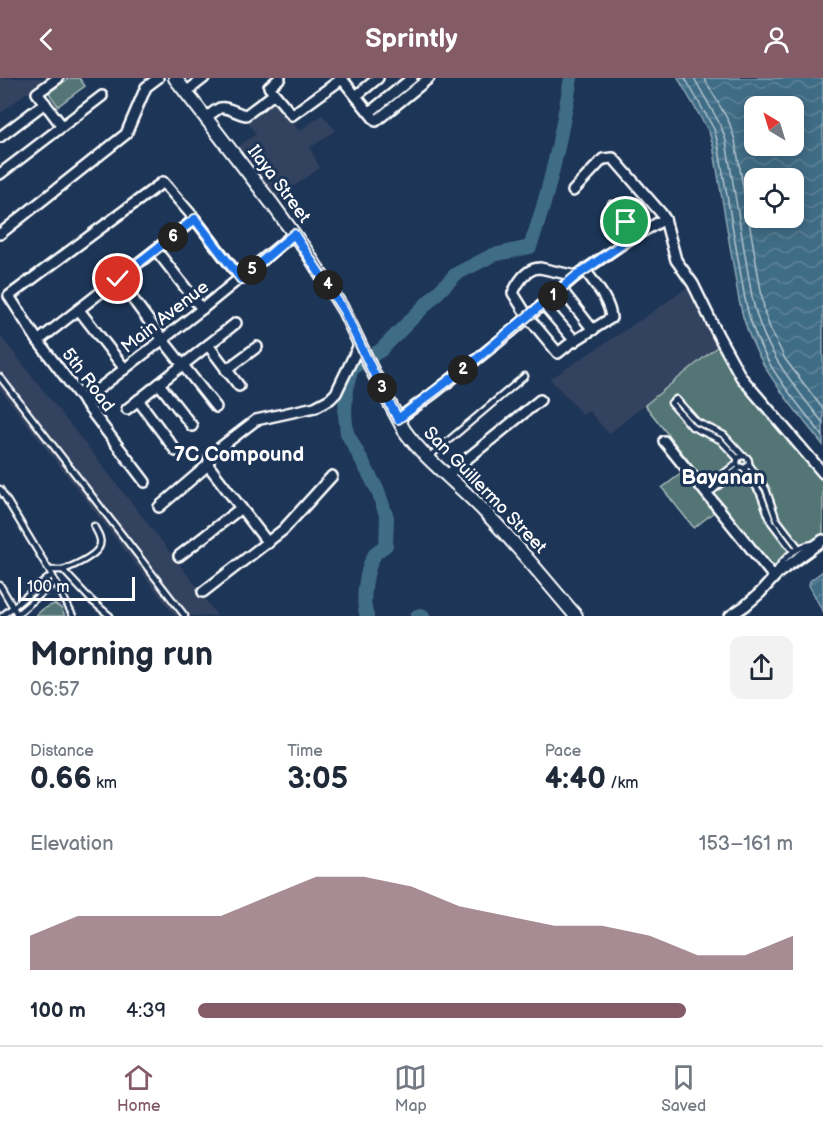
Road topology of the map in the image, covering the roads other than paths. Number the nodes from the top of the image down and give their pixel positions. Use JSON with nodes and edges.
{"nodes":[{"id":1,"x":58,"y":78,"type":"edge"},
{"id":2,"x":158,"y":78,"type":"edge"},
{"id":3,"x":175,"y":78,"type":"edge"},
{"id":4,"x":204,"y":78,"type":"edge"},
{"id":5,"x":280,"y":78,"type":"edge"},
{"id":6,"x":342,"y":78,"type":"edge"},
{"id":7,"x":378,"y":78,"type":"edge"},
{"id":8,"x":412,"y":78,"type":"edge"},
{"id":9,"x":429,"y":78,"type":"edge"},
{"id":10,"x":186,"y":92,"type":"junction"},
{"id":11,"x":274,"y":94,"type":"junction"},
{"id":12,"x":102,"y":96,"type":"dead end"},
{"id":13,"x":356,"y":96,"type":"junction"},
{"id":14,"x":45,"y":104,"type":"junction"},
{"id":15,"x":370,"y":112,"type":"junction"},
{"id":16,"x":206,"y":118,"type":"junction"},
{"id":17,"x":62,"y":126,"type":"junction"},
{"id":18,"x":0,"y":137,"type":"edge"},
{"id":19,"x":0,"y":174,"type":"edge"},
{"id":20,"x":573,"y":190,"type":"dead end"},
{"id":21,"x":611,"y":204,"type":"dead end"},
{"id":22,"x":195,"y":219,"type":"junction"},
{"id":23,"x":665,"y":219,"type":"junction"},
{"id":24,"x":0,"y":234,"type":"edge"},
{"id":25,"x":294,"y":234,"type":"junction"},
{"id":26,"x":634,"y":236,"type":"junction"},
{"id":27,"x":156,"y":250,"type":"junction"},
{"id":28,"x":585,"y":270,"type":"junction"},
{"id":29,"x":576,"y":276,"type":"junction"},
{"id":30,"x":118,"y":279,"type":"junction"},
{"id":31,"x":241,"y":279,"type":"junction"},
{"id":32,"x":561,"y":289,"type":"junction"},
{"id":33,"x":543,"y":304,"type":"junction"},
{"id":34,"x":202,"y":309,"type":"junction"},
{"id":35,"x":79,"y":310,"type":"junction"},
{"id":36,"x":528,"y":317,"type":"junction"},
{"id":37,"x":236,"y":323,"type":"dead end"},
{"id":38,"x":593,"y":330,"type":"junction"},
{"id":39,"x":163,"y":340,"type":"junction"},
{"id":40,"x":38,"y":341,"type":"junction"},
{"id":41,"x":574,"y":341,"type":"junction"},
{"id":42,"x":208,"y":345,"type":"junction"},
{"id":43,"x":362,"y":346,"type":"junction"},
{"id":44,"x":257,"y":347,"type":"dead end"},
{"id":45,"x":184,"y":365,"type":"junction"},
{"id":46,"x":125,"y":369,"type":"junction"},
{"id":47,"x":226,"y":370,"type":"junction"},
{"id":48,"x":525,"y":376,"type":"dead end"},
{"id":49,"x":0,"y":377,"type":"edge"},
{"id":50,"x":159,"y":384,"type":"junction"},
{"id":51,"x":239,"y":386,"type":"dead end"},
{"id":52,"x":138,"y":400,"type":"junction"},
{"id":53,"x":540,"y":400,"type":"dead end"},
{"id":54,"x":83,"y":401,"type":"junction"},
{"id":55,"x":216,"y":407,"type":"dead end"},
{"id":56,"x":127,"y":409,"type":"dead end"},
{"id":57,"x":398,"y":419,"type":"junction"},
{"id":58,"x":192,"y":426,"type":"dead end"},
{"id":59,"x":664,"y":441,"type":"dead end"},
{"id":60,"x":176,"y":452,"type":"dead end"},
{"id":61,"x":428,"y":458,"type":"junction"},
{"id":62,"x":739,"y":459,"type":"junction"},
{"id":63,"x":208,"y":465,"type":"junction"},
{"id":64,"x":745,"y":466,"type":"junction"},
{"id":65,"x":823,"y":473,"type":"edge"},
{"id":66,"x":447,"y":475,"type":"junction"},
{"id":67,"x":332,"y":476,"type":"dead end"},
{"id":68,"x":145,"y":482,"type":"dead end"},
{"id":69,"x":0,"y":489,"type":"edge"},
{"id":70,"x":705,"y":492,"type":"junction"},
{"id":71,"x":159,"y":507,"type":"dead end"},
{"id":72,"x":241,"y":508,"type":"junction"},
{"id":73,"x":94,"y":526,"type":"dead end"},
{"id":74,"x":820,"y":542,"type":"edge"},
{"id":75,"x":268,"y":543,"type":"junction"},
{"id":76,"x":799,"y":548,"type":"junction"},
{"id":77,"x":793,"y":551,"type":"junction"},
{"id":78,"x":179,"y":556,"type":"dead end"},
{"id":79,"x":63,"y":570,"type":"junction"},
{"id":80,"x":50,"y":573,"type":"junction"},
{"id":81,"x":774,"y":577,"type":"junction"},
{"id":82,"x":55,"y":582,"type":"junction"},
{"id":83,"x":0,"y":585,"type":"edge"},
{"id":84,"x":203,"y":592,"type":"dead end"},
{"id":85,"x":14,"y":607,"type":"junction"},
{"id":86,"x":16,"y":615,"type":"edge"},
{"id":87,"x":3,"y":616,"type":"edge"},
{"id":88,"x":72,"y":616,"type":"edge"},
{"id":89,"x":110,"y":616,"type":"edge"},
{"id":90,"x":185,"y":616,"type":"edge"},
{"id":91,"x":576,"y":616,"type":"edge"},
{"id":92,"x":730,"y":616,"type":"edge"}],
"edges":[{"from":1,"to":14,"type":"street"},
{"from":2,"to":24,"type":"street"},
{"from":3,"to":10,"type":"main road","name":"Ilaya Street"},
{"from":4,"to":10,"type":"street"},
{"from":5,"to":11,"type":"street"},
{"from":6,"to":11,"type":"street"},
{"from":6,"to":13,"type":"street"},
{"from":7,"to":13,"type":"street"},
{"from":8,"to":15,"type":"street"},
{"from":9,"to":15,"type":"street"},
{"from":10,"to":16,"type":"main road","name":"Ilaya Street"},
{"from":11,"to":16,"type":"street"},
{"from":12,"to":17,"type":"street"},
{"from":13,"to":15,"type":"street"},
{"from":14,"to":17,"type":"street"},
{"from":14,"to":18,"type":"street"},
{"from":16,"to":25,"type":"main road","name":"Ilaya Street"},
{"from":17,"to":19,"type":"street"},
{"from":20,"to":23,"type":"street"},
{"from":21,"to":26,"type":"lane"},
{"from":22,"to":27,"type":"street"},
{"from":22,"to":31,"type":"street"},
{"from":22,"to":40,"type":"street","name":"5th Road"},
{"from":23,"to":26,"type":"street"},
{"from":23,"to":65,"type":"street"},
{"from":25,"to":31,"type":"street","name":"Main Avenue"},
{"from":25,"to":43,"type":"main road","name":"Ilaya Street"},
{"from":26,"to":28,"type":"street"},
{"from":27,"to":30,"type":"street"},
{"from":27,"to":34,"type":"street"},
{"from":28,"to":29,"type":"street"},
{"from":28,"to":38,"type":"street"},
{"from":29,"to":32,"type":"street"},
{"from":29,"to":36,"type":"street"},
{"from":30,"to":35,"type":"street"},
{"from":30,"to":39,"type":"street"},
{"from":31,"to":34,"type":"street","name":"Main Avenue"},
{"from":32,"to":33,"type":"street"},
{"from":32,"to":38,"type":"street"},
{"from":33,"to":36,"type":"street"},
{"from":33,"to":41,"type":"street"},
{"from":34,"to":39,"type":"street","name":"Main Avenue"},
{"from":35,"to":40,"type":"street"},
{"from":35,"to":46,"type":"street"},
{"from":36,"to":41,"type":"street"},
{"from":36,"to":57,"type":"street"},
{"from":37,"to":42,"type":"street"},
{"from":38,"to":41,"type":"street"},
{"from":39,"to":45,"type":"street"},
{"from":39,"to":46,"type":"street","name":"Main Avenue"},
{"from":40,"to":54,"type":"street","name":"5th Road"},
{"from":42,"to":45,"type":"street"},
{"from":42,"to":47,"type":"street"},
{"from":43,"to":57,"type":"main road","name":"San Guillermo Street"},
{"from":43,"to":63,"type":"street"},
{"from":44,"to":47,"type":"street"},
{"from":45,"to":50,"type":"street"},
{"from":45,"to":55,"type":"street"},
{"from":46,"to":54,"type":"street","name":"Main Avenue"},
{"from":47,"to":51,"type":"street"},
{"from":48,"to":61,"type":"lane"},
{"from":49,"to":90,"type":"lane"},
{"from":50,"to":52,"type":"street"},
{"from":50,"to":58,"type":"street"},
{"from":52,"to":56,"type":"street"},
{"from":52,"to":60,"type":"street"},
{"from":53,"to":66,"type":"street"},
{"from":54,"to":68,"type":"street","name":"5th Road"},
{"from":57,"to":61,"type":"main road","name":"San Guillermo Street"},
{"from":59,"to":70,"type":"street"},
{"from":61,"to":66,"type":"main road","name":"San Guillermo Street"},
{"from":62,"to":62,"type":"lane"},
{"from":62,"to":64,"type":"lane"},
{"from":62,"to":64,"type":"lane"},
{"from":62,"to":70,"type":"lane"},
{"from":63,"to":71,"type":"street"},
{"from":63,"to":72,"type":"street"},
{"from":64,"to":70,"type":"lane"},
{"from":64,"to":76,"type":"lane"},
{"from":64,"to":77,"type":"lane"},
{"from":66,"to":91,"type":"main road","name":"San Guillermo Street"},
{"from":67,"to":75,"type":"street"},
{"from":69,"to":80,"type":"lane"},
{"from":70,"to":81,"type":"street"},
{"from":72,"to":75,"type":"street"},
{"from":72,"to":78,"type":"street"},
{"from":73,"to":79,"type":"lane"},
{"from":74,"to":76,"type":"lane"},
{"from":74,"to":81,"type":"street"},
{"from":75,"to":84,"type":"street"},
{"from":76,"to":77,"type":"lane"},
{"from":77,"to":81,"type":"lane"},
{"from":79,"to":80,"type":"lane"},
{"from":79,"to":89,"type":"lane"},
{"from":80,"to":82,"type":"lane"},
{"from":80,"to":85,"type":"lane"},
{"from":81,"to":92,"type":"street"},
{"from":82,"to":86,"type":"lane"},
{"from":82,"to":88,"type":"lane"},
{"from":83,"to":85,"type":"lane"},
{"from":85,"to":86,"type":"lane"},
{"from":85,"to":87,"type":"lane"}]}
